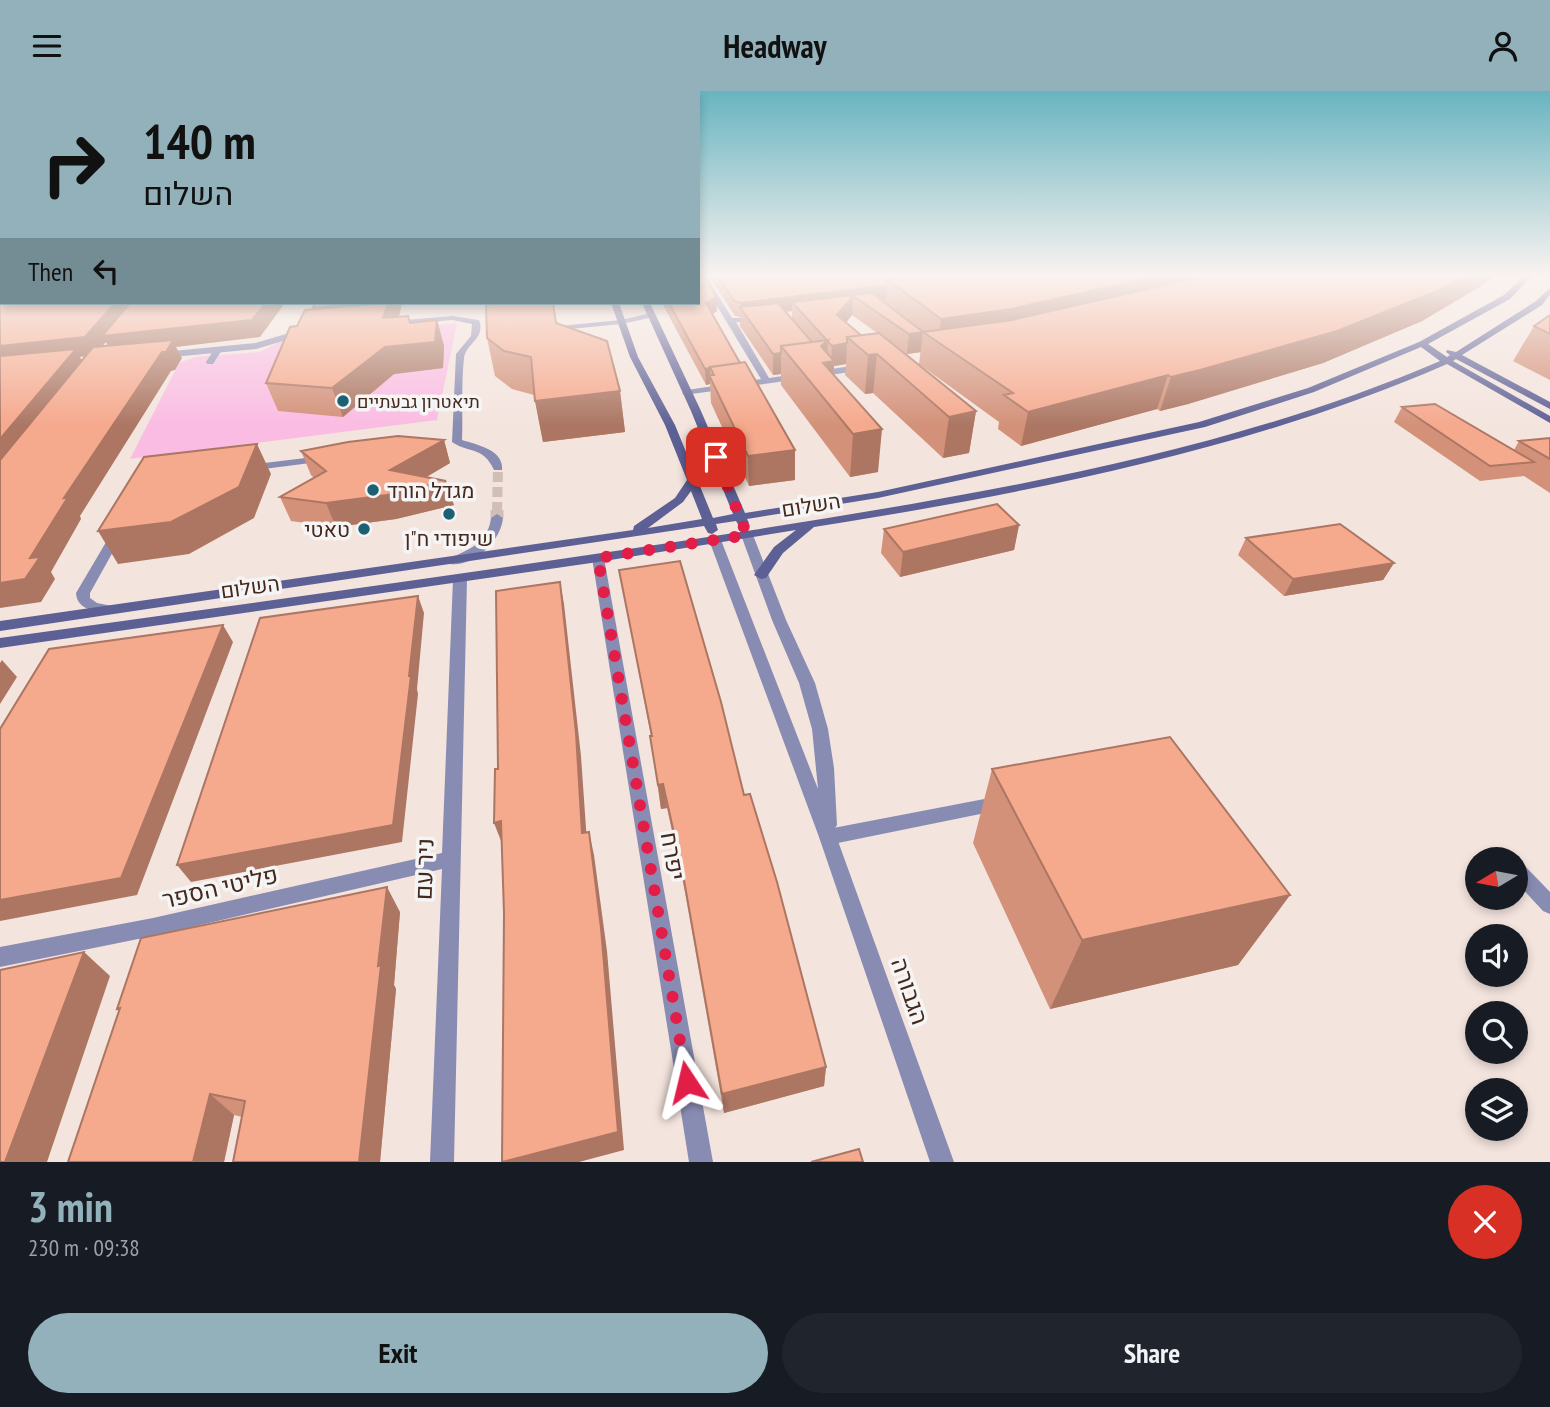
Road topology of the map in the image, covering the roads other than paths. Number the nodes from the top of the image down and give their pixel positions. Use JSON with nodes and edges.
{"nodes":[{"id":1,"x":476,"y":326,"type":"edge"},
{"id":2,"x":623,"y":326,"type":"edge"},
{"id":3,"x":656,"y":326,"type":"edge"},
{"id":4,"x":734,"y":326,"type":"edge"},
{"id":5,"x":1455,"y":326,"type":"edge"},
{"id":6,"x":1503,"y":326,"type":"edge"},
{"id":7,"x":314,"y":330,"type":"edge"},
{"id":8,"x":489,"y":331,"type":"edge"},
{"id":9,"x":476,"y":332,"type":"junction"},
{"id":10,"x":1422,"y":344,"type":"junction"},
{"id":11,"x":218,"y":350,"type":"junction"},
{"id":12,"x":152,"y":356,"type":"edge"},
{"id":13,"x":1452,"y":358,"type":"junction"},
{"id":14,"x":210,"y":362,"type":"dead end"},
{"id":15,"x":822,"y":365,"type":"edge"},
{"id":16,"x":869,"y":367,"type":"edge"},
{"id":17,"x":830,"y":373,"type":"junction"},
{"id":18,"x":767,"y":382,"type":"junction"},
{"id":19,"x":687,"y":393,"type":"junction"},
{"id":20,"x":1550,"y":406,"type":"edge"},
{"id":21,"x":1550,"y":420,"type":"edge"},
{"id":22,"x":457,"y":442,"type":"junction"},
{"id":23,"x":443,"y":443,"type":"edge"},
{"id":24,"x":337,"y":457,"type":"edge"},
{"id":25,"x":498,"y":468,"type":"dead end"},
{"id":26,"x":231,"y":470,"type":"edge"},
{"id":27,"x":693,"y":479,"type":"junction"},
{"id":28,"x":127,"y":516,"type":"edge"},
{"id":29,"x":740,"y":516,"type":"junction"},
{"id":30,"x":497,"y":518,"type":"tunnel mouth"},
{"id":31,"x":709,"y":521,"type":"junction"},
{"id":32,"x":813,"y":524,"type":"junction"},
{"id":33,"x":629,"y":534,"type":"junction"},
{"id":34,"x":747,"y":535,"type":"junction"},
{"id":35,"x":715,"y":540,"type":"junction"},
{"id":36,"x":598,"y":558,"type":"junction"},
{"id":37,"x":455,"y":561,"type":"junction"},
{"id":38,"x":761,"y":575,"type":"junction"},
{"id":39,"x":460,"y":579,"type":"junction"},
{"id":40,"x":114,"y":610,"type":"junction"},
{"id":41,"x":0,"y":627,"type":"edge"},
{"id":42,"x":0,"y":643,"type":"edge"},
{"id":43,"x":1022,"y":798,"type":"edge"},
{"id":44,"x":828,"y":837,"type":"junction"},
{"id":45,"x":451,"y":859,"type":"junction"},
{"id":46,"x":1528,"y":882,"type":"edge"},
{"id":47,"x":1550,"y":905,"type":"edge"},
{"id":48,"x":0,"y":957,"type":"edge"},
{"id":49,"x":442,"y":1162,"type":"edge"},
{"id":50,"x":701,"y":1162,"type":"edge"},
{"id":51,"x":942,"y":1162,"type":"edge"}],
"edges":[{"from":1,"to":9,"type":"street"},
{"from":2,"to":27,"type":"main road","name":"הגבורה"},
{"from":3,"to":19,"type":"main road"},
{"from":4,"to":18,"type":"street"},
{"from":5,"to":10,"type":"main road","name":"השלום"},
{"from":6,"to":13,"type":"main road","name":"השלום"},
{"from":7,"to":11,"type":"street"},
{"from":8,"to":9,"type":"street"},
{"from":9,"to":22,"type":"street"},
{"from":10,"to":13,"type":"main road"},
{"from":10,"to":29,"type":"main road","name":"השלום"},
{"from":11,"to":12,"type":"street"},
{"from":11,"to":14,"type":"street"},
{"from":13,"to":20,"type":"main road"},
{"from":13,"to":21,"type":"main road"},
{"from":13,"to":32,"type":"main road","name":"השלום"},
{"from":15,"to":17,"type":"street"},
{"from":16,"to":17,"type":"street"},
{"from":17,"to":18,"type":"street"},
{"from":18,"to":19,"type":"street"},
{"from":19,"to":29,"type":"main road"},
{"from":22,"to":23,"type":"street"},
{"from":22,"to":25,"type":"street"},
{"from":24,"to":26,"type":"street"},
{"from":27,"to":31,"type":"main road","name":"הגבורה"},
{"from":27,"to":33,"type":"main road"},
{"from":28,"to":40,"type":"street"},
{"from":29,"to":31,"type":"main road","name":"השלום"},
{"from":29,"to":34,"type":"main road"},
{"from":30,"to":37,"type":"street"},
{"from":31,"to":33,"type":"main road","name":"השלום"},
{"from":31,"to":35,"type":"main road","name":"הגבורה"},
{"from":32,"to":34,"type":"main road","name":"השלום"},
{"from":32,"to":38,"type":"main road"},
{"from":33,"to":37,"type":"main road","name":"השלום"},
{"from":34,"to":35,"type":"main road","name":"השלום"},
{"from":34,"to":38,"type":"street","name":"הגבורה"},
{"from":35,"to":36,"type":"main road","name":"השלום"},
{"from":35,"to":44,"type":"street","name":"הגבורה"},
{"from":36,"to":39,"type":"main road","name":"השלום"},
{"from":36,"to":50,"type":"street","name":"יפרח"},
{"from":37,"to":40,"type":"main road","name":"השלום"},
{"from":38,"to":44,"type":"street","name":"הגבורה"},
{"from":39,"to":42,"type":"main road","name":"השלום"},
{"from":39,"to":45,"type":"street","name":"ניר עם"},
{"from":40,"to":41,"type":"main road","name":"השלום"},
{"from":43,"to":44,"type":"street"},
{"from":44,"to":51,"type":"street","name":"הגבורה"},
{"from":45,"to":48,"type":"street","name":"פליטי הספר"},
{"from":45,"to":49,"type":"street","name":"ניר עם"},
{"from":46,"to":47,"type":"street"}]}
